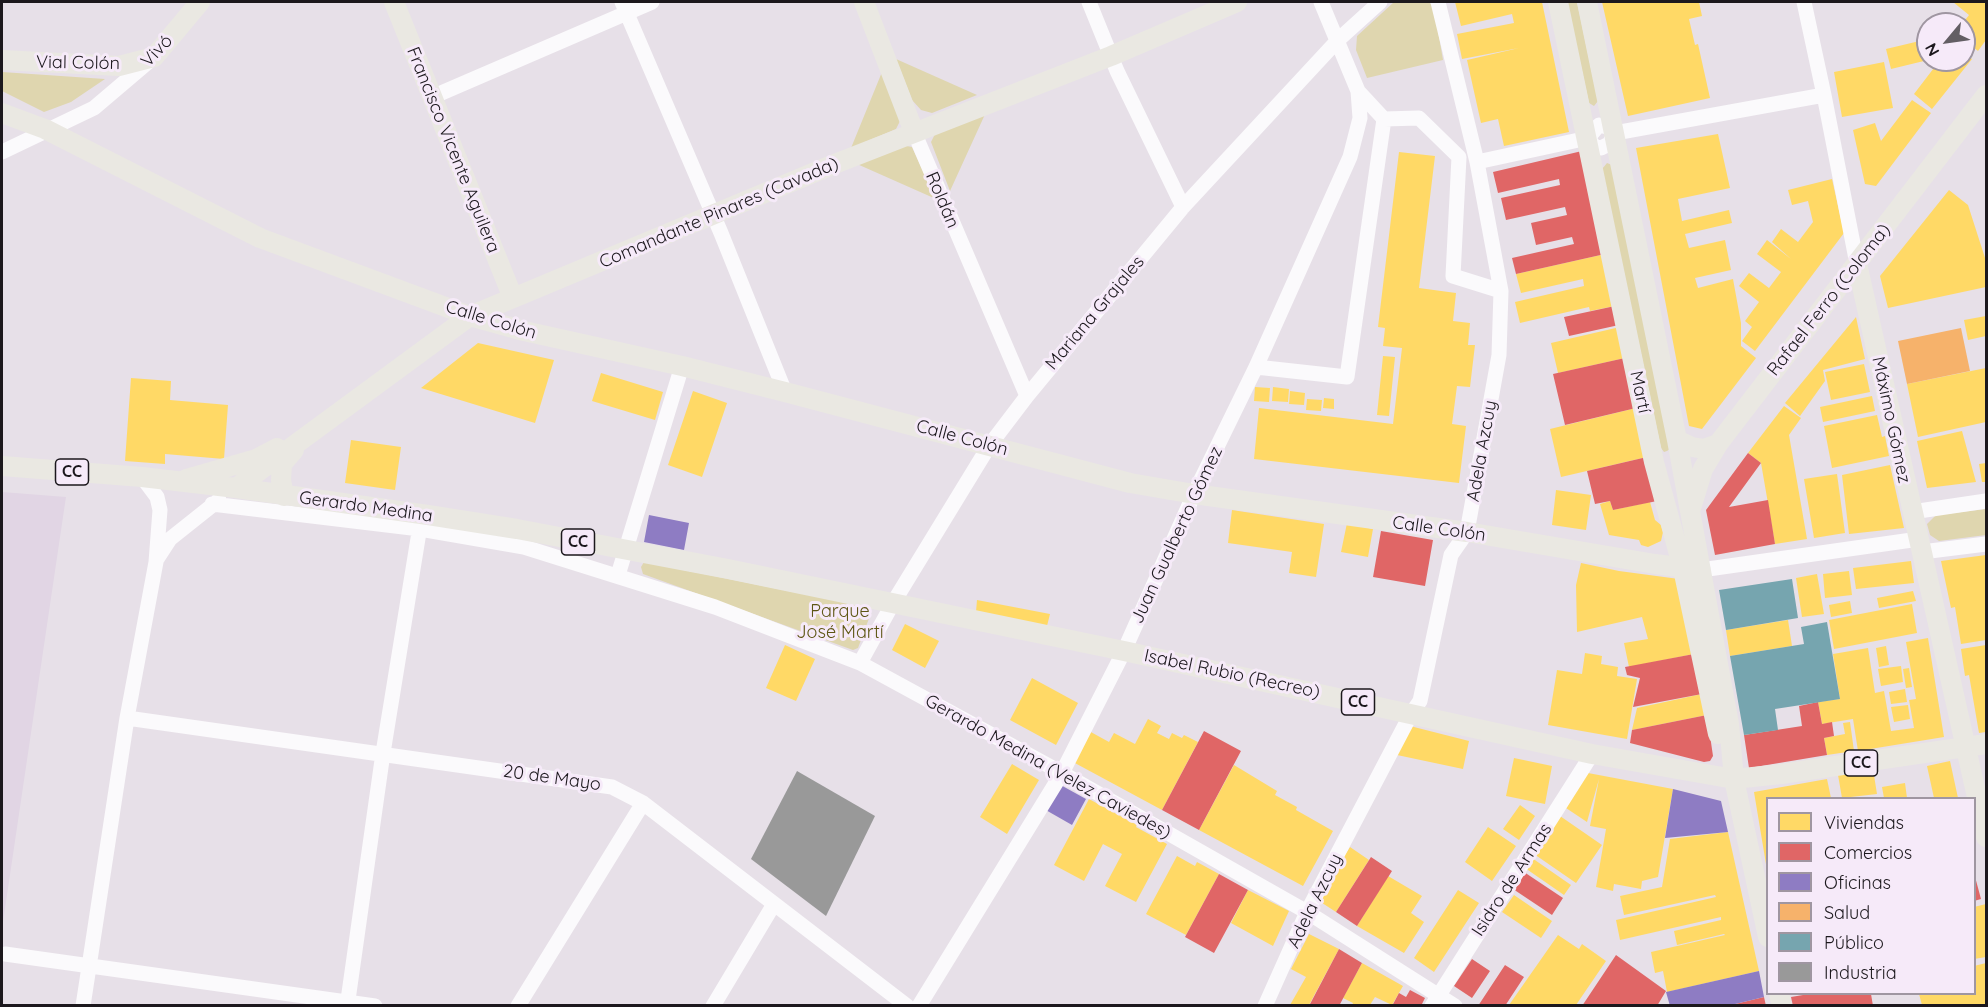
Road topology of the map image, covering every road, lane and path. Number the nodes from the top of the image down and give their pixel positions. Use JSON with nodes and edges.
{"nodes":[{"id":1,"x":200,"y":2,"type":"edge"},
{"id":2,"x":394,"y":2,"type":"edge"},
{"id":3,"x":652,"y":2,"type":"edge"},
{"id":4,"x":864,"y":2,"type":"edge"},
{"id":5,"x":1089,"y":2,"type":"edge"},
{"id":6,"x":1238,"y":2,"type":"edge"},
{"id":7,"x":1321,"y":2,"type":"edge"},
{"id":8,"x":1380,"y":2,"type":"edge"},
{"id":9,"x":1438,"y":2,"type":"edge"},
{"id":10,"x":1558,"y":2,"type":"edge"},
{"id":11,"x":1587,"y":2,"type":"edge"},
{"id":12,"x":1804,"y":2,"type":"edge"},
{"id":13,"x":625,"y":7,"type":"edge"},
{"id":14,"x":1338,"y":40,"type":"junction"},
{"id":15,"x":1111,"y":56,"type":"junction"},
{"id":16,"x":154,"y":57,"type":"junction"},
{"id":17,"x":2,"y":60,"type":"edge"},
{"id":18,"x":1358,"y":91,"type":"junction"},
{"id":19,"x":1986,"y":94,"type":"edge"},
{"id":20,"x":1824,"y":95,"type":"junction"},
{"id":21,"x":432,"y":97,"type":"junction"},
{"id":22,"x":2,"y":113,"type":"edge"},
{"id":23,"x":1384,"y":119,"type":"junction"},
{"id":24,"x":45,"y":129,"type":"junction"},
{"id":25,"x":914,"y":132,"type":"junction"},
{"id":26,"x":1615,"y":132,"type":"junction"},
{"id":27,"x":1588,"y":138,"type":"junction"},
{"id":28,"x":2,"y":152,"type":"edge"},
{"id":29,"x":1477,"y":162,"type":"junction"},
{"id":30,"x":1183,"y":207,"type":"junction"},
{"id":31,"x":714,"y":216,"type":"junction"},
{"id":32,"x":1857,"y":264,"type":"junction"},
{"id":33,"x":1501,"y":291,"type":"junction"},
{"id":34,"x":513,"y":298,"type":"junction"},
{"id":35,"x":470,"y":316,"type":"junction"},
{"id":36,"x":682,"y":366,"type":"junction"},
{"id":37,"x":1256,"y":367,"type":"junction"},
{"id":38,"x":785,"y":392,"type":"junction"},
{"id":39,"x":1027,"y":396,"type":"junction"},
{"id":40,"x":327,"y":422,"type":"junction"},
{"id":41,"x":303,"y":440,"type":"junction"},
{"id":42,"x":1677,"y":440,"type":"junction"},
{"id":43,"x":1718,"y":444,"type":"junction"},
{"id":44,"x":989,"y":446,"type":"junction"},
{"id":45,"x":1654,"y":462,"type":"junction"},
{"id":46,"x":2,"y":466,"type":"edge"},
{"id":47,"x":1703,"y":470,"type":"junction"},
{"id":48,"x":1683,"y":474,"type":"junction"},
{"id":49,"x":142,"y":477,"type":"junction"},
{"id":50,"x":177,"y":482,"type":"junction"},
{"id":51,"x":236,"y":488,"type":"junction"},
{"id":52,"x":1194,"y":494,"type":"junction"},
{"id":53,"x":284,"y":496,"type":"junction"},
{"id":54,"x":1986,"y":501,"type":"edge"},
{"id":55,"x":212,"y":504,"type":"junction"},
{"id":56,"x":1912,"y":512,"type":"junction"},
{"id":57,"x":1689,"y":515,"type":"junction"},
{"id":58,"x":421,"y":522,"type":"junction"},
{"id":59,"x":1467,"y":532,"type":"junction"},
{"id":60,"x":1677,"y":544,"type":"junction"},
{"id":61,"x":1986,"y":544,"type":"edge"},
{"id":62,"x":1920,"y":546,"type":"junction"},
{"id":63,"x":625,"y":551,"type":"junction"},
{"id":64,"x":156,"y":562,"type":"junction"},
{"id":65,"x":1655,"y":564,"type":"junction"},
{"id":66,"x":728,"y":569,"type":"joint"},
{"id":67,"x":1692,"y":569,"type":"junction"},
{"id":68,"x":618,"y":575,"type":"junction"},
{"id":69,"x":893,"y":603,"type":"junction"},
{"id":70,"x":1124,"y":651,"type":"junction"},
{"id":71,"x":860,"y":663,"type":"junction"},
{"id":72,"x":1411,"y":714,"type":"junction"},
{"id":73,"x":127,"y":718,"type":"junction"},
{"id":74,"x":1986,"y":744,"type":"edge"},
{"id":75,"x":1965,"y":747,"type":"junction"},
{"id":76,"x":383,"y":753,"type":"junction"},
{"id":77,"x":1592,"y":754,"type":"junction"},
{"id":78,"x":1062,"y":773,"type":"junction"},
{"id":79,"x":1734,"y":779,"type":"junction"},
{"id":80,"x":643,"y":803,"type":"junction"},
{"id":81,"x":1986,"y":837,"type":"edge"},
{"id":82,"x":774,"y":904,"type":"junction"},
{"id":83,"x":1307,"y":912,"type":"junction"},
{"id":84,"x":1766,"y":932,"type":"edge"},
{"id":85,"x":5,"y":954,"type":"dead end"},
{"id":86,"x":88,"y":965,"type":"junction"},
{"id":87,"x":348,"y":1000,"type":"junction"},
{"id":88,"x":1435,"y":1000,"type":"edge"},
{"id":89,"x":82,"y":1005,"type":"edge"},
{"id":90,"x":375,"y":1005,"type":"edge"},
{"id":91,"x":518,"y":1005,"type":"edge"},
{"id":92,"x":713,"y":1005,"type":"edge"},
{"id":93,"x":907,"y":1005,"type":"edge"},
{"id":94,"x":919,"y":1005,"type":"edge"},
{"id":95,"x":1265,"y":1005,"type":"edge"},
{"id":96,"x":1455,"y":1005,"type":"edge"}],
"edges":[{"from":1,"to":16,"type":"main road","name":"Vivó"},
{"from":2,"to":21,"type":"main road","name":"Francisco Vicente Aguilera"},
{"from":3,"to":13,"type":"street"},
{"from":4,"to":25,"type":"main road","name":"Roldán"},
{"from":5,"to":15,"type":"street"},
{"from":6,"to":15,"type":"main road","name":"Comandante Pinares (Cavada)"},
{"from":7,"to":14,"type":"street","name":"Juan Gualberto Gómez"},
{"from":8,"to":14,"type":"street","name":"Mariana Grajales"},
{"from":9,"to":29,"type":"street","name":"Adela Azcuy"},
{"from":10,"to":27,"type":"main road","name":"Martí"},
{"from":11,"to":26,"type":"main road","name":"Martí"},
{"from":12,"to":20,"type":"street","name":"Máximo Gómez"},
{"from":13,"to":21,"type":"street"},
{"from":13,"to":31,"type":"street"},
{"from":14,"to":18,"type":"street","name":"Juan Gualberto Gómez"},
{"from":14,"to":30,"type":"street","name":"Mariana Grajales"},
{"from":15,"to":25,"type":"main road","name":"Comandante Pinares (Cavada)"},
{"from":15,"to":30,"type":"street"},
{"from":16,"to":17,"type":"main road","name":"Vial Colón"},
{"from":16,"to":24,"type":"street","name":"Vivó"},
{"from":18,"to":23,"type":"street"},
{"from":18,"to":37,"type":"street","name":"Juan Gualberto Gómez"},
{"from":19,"to":32,"type":"main road","name":"Rafael Ferro (Coloma)"},
{"from":20,"to":26,"type":"street"},
{"from":20,"to":32,"type":"street","name":"Máximo Gómez"},
{"from":21,"to":34,"type":"main road","name":"Francisco Vicente Aguilera"},
{"from":22,"to":24,"type":"main road"},
{"from":23,"to":33,"type":"street"},
{"from":23,"to":37,"type":"street"},
{"from":24,"to":28,"type":"street","name":"Vivó"},
{"from":24,"to":35,"type":"main road","name":"Calle Colón"},
{"from":25,"to":31,"type":"main road","name":"Comandante Pinares (Cavada)"},
{"from":25,"to":39,"type":"street","name":"Roldán"},
{"from":26,"to":27,"type":"street"},
{"from":26,"to":42,"type":"main road","name":"Martí"},
{"from":27,"to":29,"type":"street"},
{"from":27,"to":45,"type":"main road","name":"Martí"},
{"from":29,"to":33,"type":"street","name":"Adela Azcuy"},
{"from":30,"to":39,"type":"street","name":"Mariana Grajales"},
{"from":31,"to":34,"type":"main road","name":"Comandante Pinares (Cavada)"},
{"from":31,"to":38,"type":"street"},
{"from":32,"to":43,"type":"main road","name":"Rafael Ferro (Coloma)"},
{"from":32,"to":56,"type":"main road","name":"Máximo Gómez"},
{"from":33,"to":59,"type":"street","name":"Adela Azcuy"},
{"from":34,"to":35,"type":"main road","name":"Comandante Pinares (Cavada)"},
{"from":35,"to":36,"type":"main road","name":"Calle Colón"},
{"from":35,"to":40,"type":"main road","name":"Comandante Pinares (Cavada)"},
{"from":36,"to":38,"type":"main road","name":"Calle Colón"},
{"from":36,"to":63,"type":"street"},
{"from":37,"to":52,"type":"street","name":"Juan Gualberto Gómez"},
{"from":38,"to":44,"type":"main road","name":"Calle Colón"},
{"from":39,"to":44,"type":"street","name":"Mariana Grajales"},
{"from":40,"to":41,"type":"main road","name":"Comandante Pinares (Cavada)"},
{"from":40,"to":50,"type":"main road"},
{"from":41,"to":51,"type":"main road","name":"Comandante Pinares (Cavada)"},
{"from":41,"to":53,"type":"main road"},
{"from":42,"to":43,"type":"main road"},
{"from":42,"to":48,"type":"main road","name":"Martí"},
{"from":43,"to":47,"type":"main road","name":"Rafael Ferro (Coloma)"},
{"from":44,"to":52,"type":"main road","name":"Calle Colón"},
{"from":44,"to":69,"type":"street","name":"Mariana Grajales"},
{"from":45,"to":48,"type":"main road"},
{"from":45,"to":60,"type":"main road","name":"Martí"},
{"from":46,"to":49,"type":"main road","name":"Gerardo Medina","number":"CC"},
{"from":47,"to":48,"type":"main road"},
{"from":47,"to":57,"type":"main road","name":"Rafael Ferro (Coloma)"},
{"from":48,"to":57,"type":"main road","name":"Martí"},
{"from":49,"to":50,"type":"main road","name":"Gerardo Medina","number":"CC"},
{"from":49,"to":64,"type":"street"},
{"from":50,"to":51,"type":"main road","name":"Gerardo Medina","number":"CC"},
{"from":51,"to":53,"type":"main road","name":"Gerardo Medina","number":"CC"},
{"from":51,"to":55,"type":"street"},
{"from":52,"to":59,"type":"main road","name":"Calle Colón"},
{"from":52,"to":70,"type":"street","name":"Juan Gualberto Gómez"},
{"from":53,"to":58,"type":"main road","name":"Gerardo Medina","number":"CC"},
{"from":54,"to":56,"type":"street"},
{"from":55,"to":58,"type":"street","name":"Gerardo Medina"},
{"from":55,"to":64,"type":"street"},
{"from":56,"to":62,"type":"main road","name":"Máximo Gómez"},
{"from":57,"to":60,"type":"main road","name":"Rafael Ferro (Coloma)"},
{"from":57,"to":67,"type":"main road","name":"Martí"},
{"from":58,"to":63,"type":"main road","name":"Gerardo Medina","number":"CC"},
{"from":58,"to":68,"type":"street","name":"Gerardo Medina"},
{"from":58,"to":76,"type":"street"},
{"from":59,"to":65,"type":"main road","name":"Calle Colón"},
{"from":59,"to":72,"type":"street","name":"Adela Azcuy"},
{"from":60,"to":65,"type":"main road"},
{"from":60,"to":67,"type":"main road","name":"Martí"},
{"from":61,"to":62,"type":"street","name":"Calle Colón"},
{"from":62,"to":67,"type":"street","name":"Calle Colón"},
{"from":62,"to":75,"type":"main road","name":"Máximo Gómez"},
{"from":63,"to":66,"type":"main road","name":"Gerardo Medina","number":"CC"},
{"from":63,"to":68,"type":"street"},
{"from":64,"to":73,"type":"street"},
{"from":65,"to":67,"type":"main road","name":"Calle Colón"},
{"from":66,"to":69,"type":"main road","name":"Isabel Rubio (Recreo)","number":"CC"},
{"from":67,"to":79,"type":"main road","name":"Martí"},
{"from":68,"to":71,"type":"street","name":"Gerardo Medina (Velez Caviedes)"},
{"from":69,"to":70,"type":"main road","name":"Isabel Rubio (Recreo)","number":"CC"},
{"from":69,"to":71,"type":"street","name":"Mariana Grajales"},
{"from":70,"to":72,"type":"main road","name":"Isabel Rubio (Recreo)","number":"CC"},
{"from":70,"to":78,"type":"street","name":"Juan Gualberto Gómez"},
{"from":71,"to":78,"type":"street","name":"Gerardo Medina (Velez Caviedes)"},
{"from":72,"to":77,"type":"main road","name":"Isabel Rubio (Recreo)","number":"CC"},
{"from":72,"to":83,"type":"street","name":"Adela Azcuy"},
{"from":73,"to":76,"type":"street","name":"20 de Mayo"},
{"from":73,"to":86,"type":"street"},
{"from":74,"to":75,"type":"main road","name":"Isabel Rubio (Recreo)","number":"CC"},
{"from":75,"to":79,"type":"main road","name":"Isabel Rubio (Recreo)","number":"CC"},
{"from":75,"to":81,"type":"main road","name":"Máximo Gómez"},
{"from":76,"to":80,"type":"street","name":"20 de Mayo"},
{"from":76,"to":87,"type":"street"},
{"from":77,"to":79,"type":"main road","name":"Isabel Rubio (Recreo)","number":"CC"},
{"from":77,"to":88,"type":"street","name":"Isidro de Armas"},
{"from":78,"to":83,"type":"street","name":"Gerardo Medina (Velez Caviedes)"},
{"from":78,"to":94,"type":"street","name":"Juan Gualberto Gómez"},
{"from":79,"to":84,"type":"main road","name":"Martí"},
{"from":80,"to":82,"type":"street","name":"20 de Mayo"},
{"from":80,"to":91,"type":"street"},
{"from":82,"to":92,"type":"street"},
{"from":82,"to":93,"type":"street","name":"20 de Mayo"},
{"from":83,"to":88,"type":"street","name":"Gerardo Medina (Velez Caviedes)"},
{"from":83,"to":95,"type":"street","name":"Adela Azcuy"},
{"from":85,"to":86,"type":"street"},
{"from":86,"to":87,"type":"street"},
{"from":86,"to":89,"type":"street"},
{"from":87,"to":90,"type":"street"},
{"from":88,"to":96,"type":"street","name":"Gerardo Medina (Velez Caviedes)"}]}
